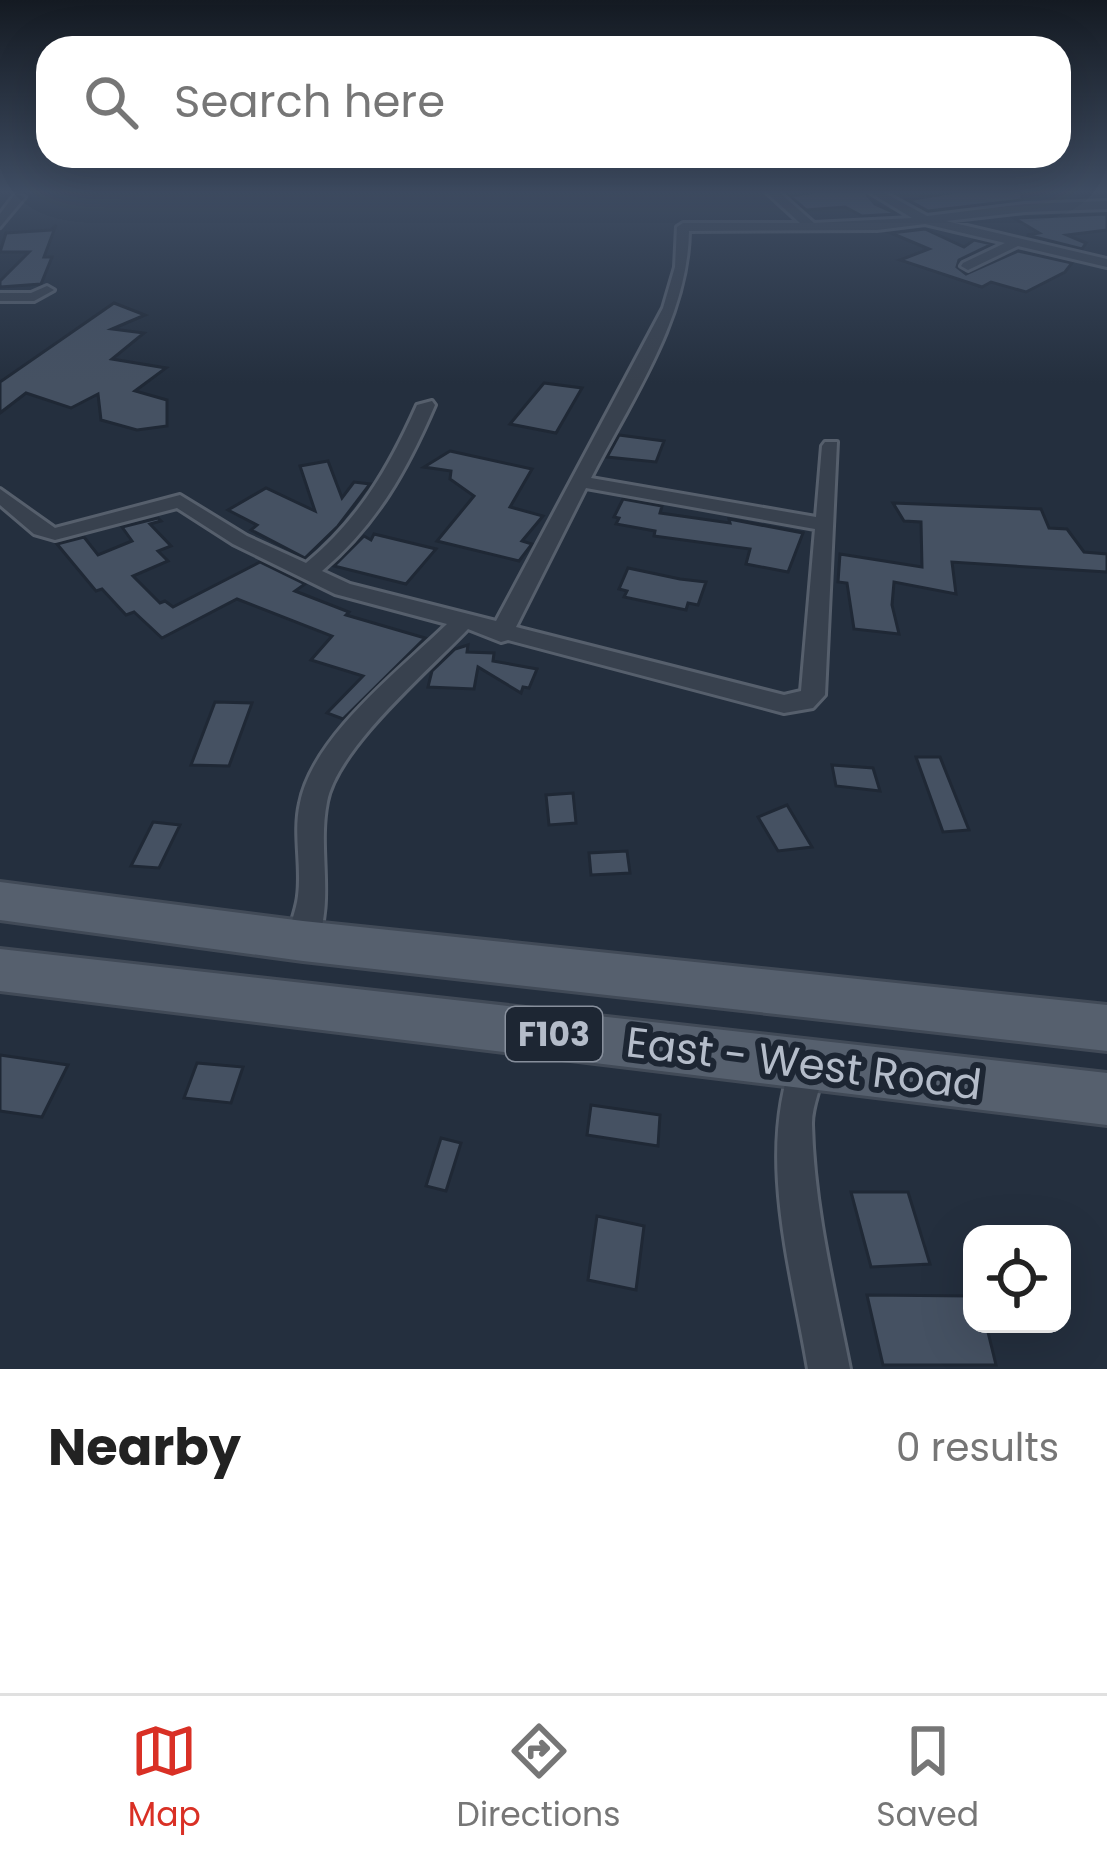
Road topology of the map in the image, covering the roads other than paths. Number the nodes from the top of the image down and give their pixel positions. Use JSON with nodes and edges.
{"nodes":[{"id":1,"x":682,"y":256,"type":"edge"},
{"id":2,"x":989,"y":256,"type":"edge"},
{"id":3,"x":1074,"y":256,"type":"edge"},
{"id":4,"x":1107,"y":263,"type":"edge"},
{"id":5,"x":968,"y":266,"type":"dead end"},
{"id":6,"x":47,"y":290,"type":"dead end"},
{"id":7,"x":0,"y":297,"type":"edge"},
{"id":8,"x":426,"y":405,"type":"dead end"},
{"id":9,"x":831,"y":446,"type":"dead end"},
{"id":10,"x":578,"y":481,"type":"junction"},
{"id":11,"x":0,"y":495,"type":"edge"},
{"id":12,"x":825,"y":526,"type":"junction"},
{"id":13,"x":310,"y":571,"type":"junction"},
{"id":14,"x":461,"y":622,"type":"junction"},
{"id":15,"x":501,"y":634,"type":"junction"},
{"id":16,"x":0,"y":901,"type":"edge"},
{"id":17,"x":303,"y":940,"type":"junction"},
{"id":18,"x":0,"y":970,"type":"edge"},
{"id":19,"x":1107,"y":1028,"type":"edge"},
{"id":20,"x":808,"y":1063,"type":"junction"},
{"id":21,"x":1107,"y":1100,"type":"edge"},
{"id":22,"x":829,"y":1369,"type":"edge"}],
"edges":[{"from":1,"to":10,"type":"street"},
{"from":2,"to":5,"type":"street"},
{"from":3,"to":4,"type":"street"},
{"from":6,"to":7,"type":"street"},
{"from":8,"to":13,"type":"street"},
{"from":9,"to":12,"type":"street"},
{"from":10,"to":12,"type":"street"},
{"from":10,"to":15,"type":"street"},
{"from":11,"to":13,"type":"street"},
{"from":12,"to":15,"type":"street"},
{"from":13,"to":14,"type":"street"},
{"from":14,"to":15,"type":"street"},
{"from":14,"to":17,"type":"street"},
{"from":16,"to":17,"type":"main road","name":"East - West Road","number":"F103"},
{"from":17,"to":19,"type":"main road","name":"East - West Road","number":"F103"},
{"from":18,"to":20,"type":"main road","name":"East - West Road","number":"F103"},
{"from":20,"to":21,"type":"main road","name":"East - West Road","number":"F103"},
{"from":20,"to":22,"type":"street"}]}
